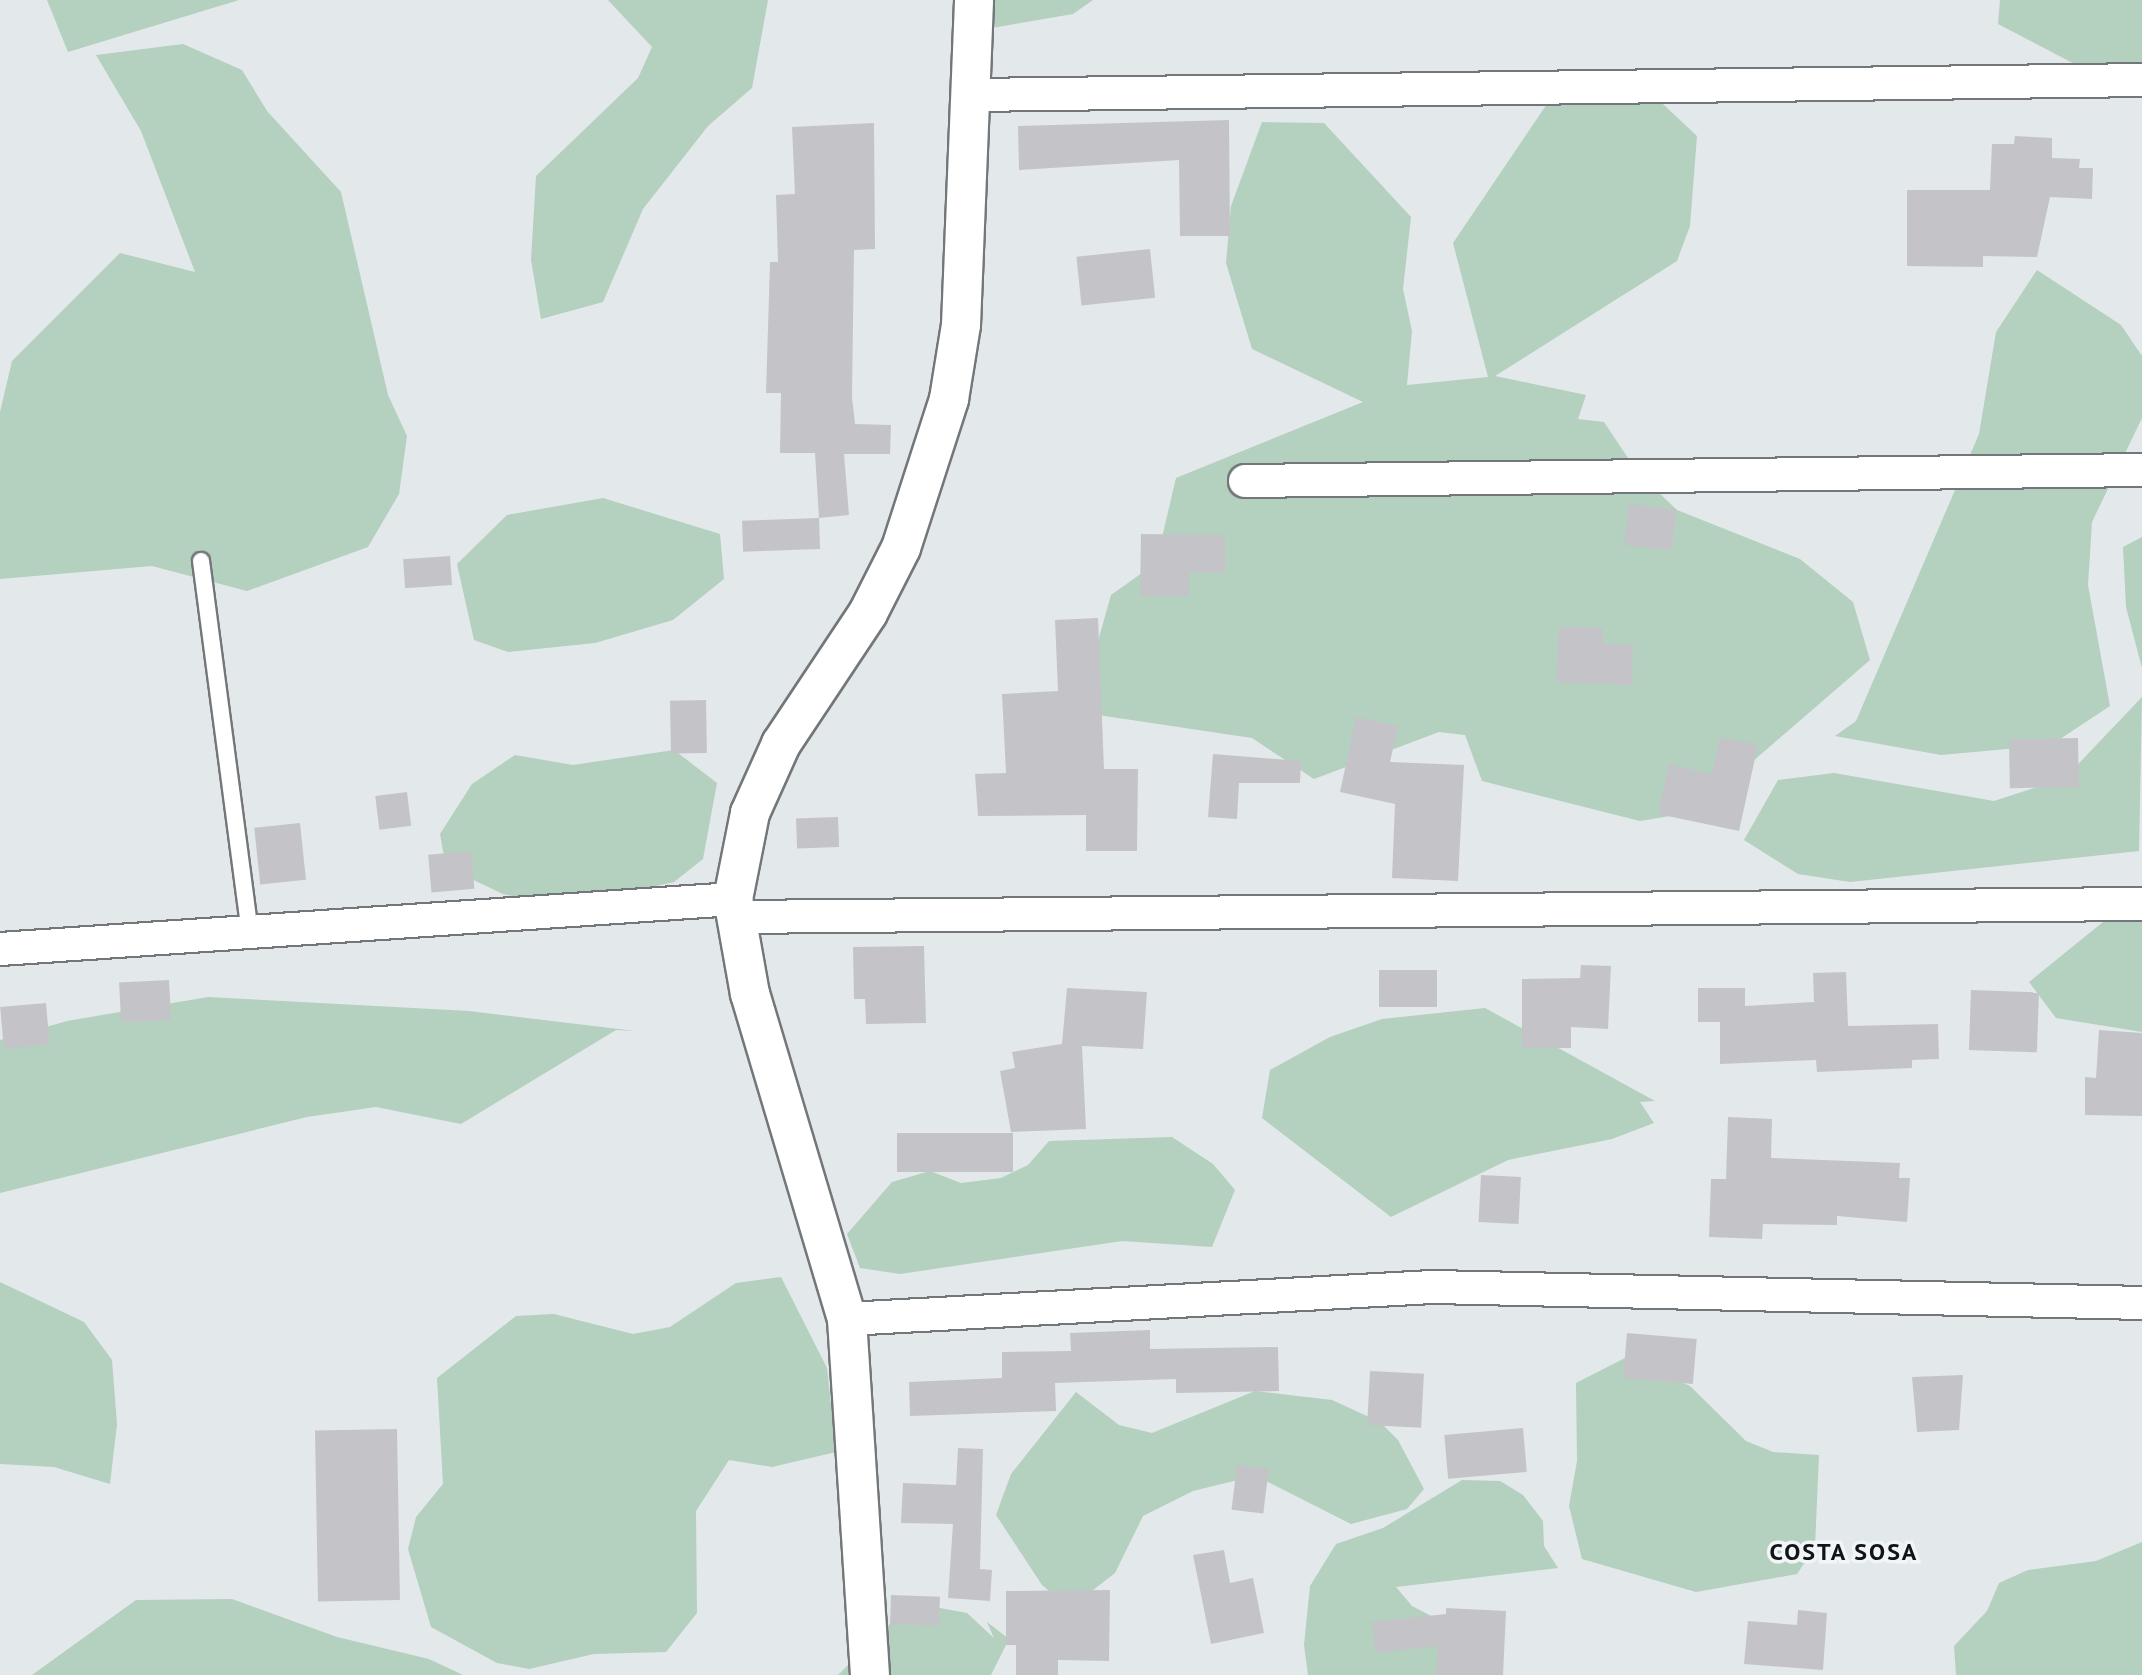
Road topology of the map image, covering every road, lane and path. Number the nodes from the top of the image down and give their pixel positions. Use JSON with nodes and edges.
{"nodes":[{"id":1,"x":974,"y":0,"type":"edge"},
{"id":2,"x":2142,"y":80,"type":"edge"},
{"id":3,"x":971,"y":96,"type":"junction"},
{"id":4,"x":2142,"y":470,"type":"edge"},
{"id":5,"x":1245,"y":481,"type":"dead end"},
{"id":6,"x":201,"y":561,"type":"dead end"},
{"id":7,"x":2142,"y":904,"type":"edge"},
{"id":8,"x":733,"y":908,"type":"junction"},
{"id":9,"x":250,"y":931,"type":"junction"},
{"id":10,"x":0,"y":949,"type":"edge"},
{"id":11,"x":2142,"y":1303,"type":"edge"},
{"id":12,"x":847,"y":1319,"type":"junction"},
{"id":13,"x":870,"y":1675,"type":"edge"}],
"edges":[{"from":1,"to":3,"type":"main road"},
{"from":2,"to":3,"type":"street"},
{"from":3,"to":8,"type":"main road"},
{"from":4,"to":5,"type":"street"},
{"from":6,"to":9,"type":"lane"},
{"from":7,"to":8,"type":"street"},
{"from":8,"to":9,"type":"street"},
{"from":8,"to":12,"type":"main road"},
{"from":9,"to":10,"type":"street"},
{"from":11,"to":12,"type":"street"},
{"from":12,"to":13,"type":"main road"}]}
